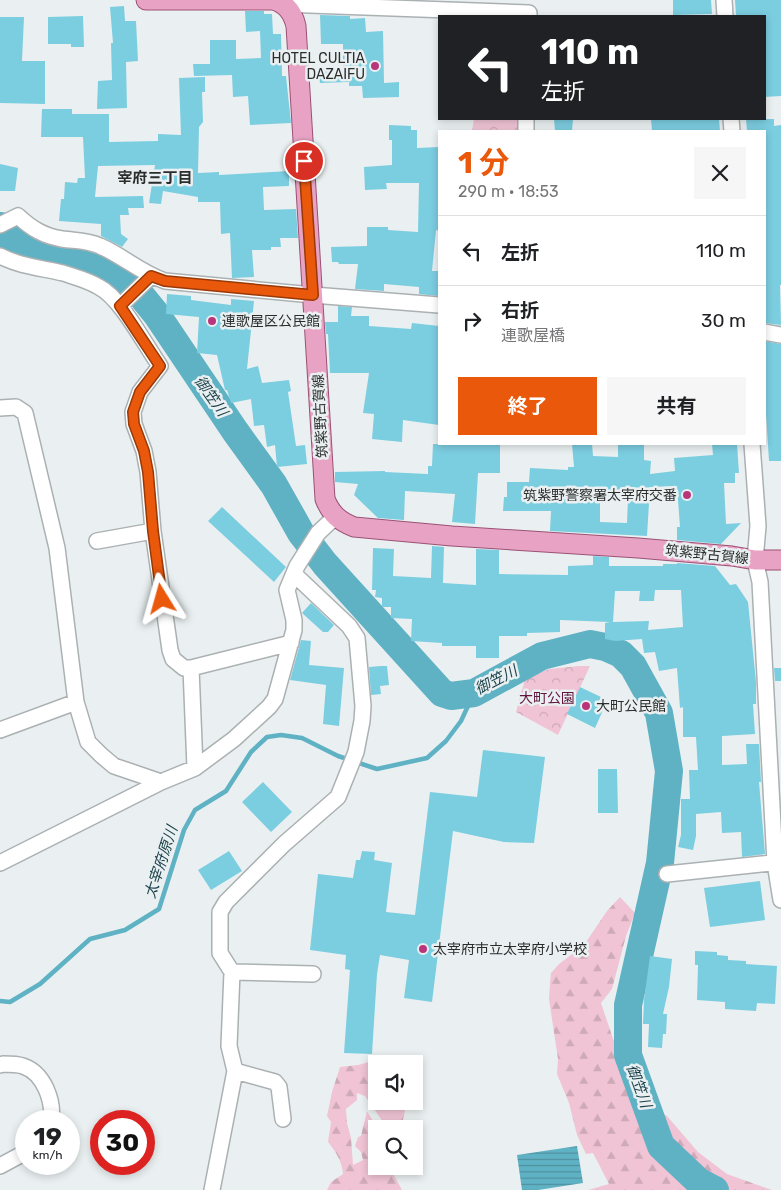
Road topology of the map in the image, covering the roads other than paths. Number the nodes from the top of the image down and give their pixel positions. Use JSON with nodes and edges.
{"nodes":[{"id":1,"x":146,"y":0,"type":"edge"},
{"id":2,"x":724,"y":0,"type":"edge"},
{"id":3,"x":282,"y":4,"type":"junction"},
{"id":4,"x":529,"y":15,"type":"edge"},
{"id":5,"x":725,"y":15,"type":"edge"},
{"id":6,"x":7,"y":222,"type":"edge"},
{"id":7,"x":0,"y":256,"type":"edge"},
{"id":8,"x":149,"y":278,"type":"junction"},
{"id":9,"x":313,"y":295,"type":"junction"},
{"id":10,"x":122,"y":304,"type":"junction"},
{"id":11,"x":438,"y":305,"type":"edge"},
{"id":12,"x":766,"y":332,"type":"edge"},
{"id":13,"x":781,"y":335,"type":"edge"},
{"id":14,"x":0,"y":408,"type":"edge"},
{"id":15,"x":752,"y":445,"type":"edge"},
{"id":16,"x":335,"y":517,"type":"junction"},
{"id":17,"x":153,"y":531,"type":"junction"},
{"id":18,"x":97,"y":541,"type":"dead end"},
{"id":19,"x":755,"y":560,"type":"junction"},
{"id":20,"x":781,"y":560,"type":"edge"},
{"id":21,"x":296,"y":570,"type":"junction"},
{"id":22,"x":291,"y":643,"type":"junction"},
{"id":23,"x":191,"y":668,"type":"junction"},
{"id":24,"x":76,"y":702,"type":"junction"},
{"id":25,"x":0,"y":730,"type":"edge"},
{"id":26,"x":195,"y":768,"type":"junction"},
{"id":27,"x":161,"y":782,"type":"junction"},
{"id":28,"x":778,"y":862,"type":"edge"},
{"id":29,"x":0,"y":863,"type":"edge"},
{"id":30,"x":667,"y":874,"type":"dead end"},
{"id":31,"x":781,"y":900,"type":"edge"},
{"id":32,"x":232,"y":972,"type":"junction"},
{"id":33,"x":313,"y":974,"type":"dead end"},
{"id":34,"x":0,"y":1065,"type":"edge"},
{"id":35,"x":235,"y":1071,"type":"junction"},
{"id":36,"x":52,"y":1110,"type":"edge"},
{"id":37,"x":283,"y":1119,"type":"dead end"},
{"id":38,"x":15,"y":1158,"type":"edge"},
{"id":39,"x":0,"y":1166,"type":"edge"},
{"id":40,"x":212,"y":1190,"type":"edge"}],
"edges":[{"from":1,"to":3,"type":"main road"},
{"from":2,"to":5,"type":"street"},
{"from":3,"to":4,"type":"street"},
{"from":3,"to":9,"type":"main road","name":"筑紫野古賀線"},
{"from":6,"to":8,"type":"street"},
{"from":7,"to":10,"type":"street"},
{"from":8,"to":9,"type":"street"},
{"from":8,"to":10,"type":"street"},
{"from":9,"to":11,"type":"street"},
{"from":9,"to":16,"type":"main road","name":"筑紫野古賀線"},
{"from":10,"to":17,"type":"street"},
{"from":12,"to":13,"type":"street"},
{"from":14,"to":24,"type":"street"},
{"from":15,"to":19,"type":"street"},
{"from":16,"to":19,"type":"main road","name":"筑紫野古賀線"},
{"from":16,"to":21,"type":"street"},
{"from":17,"to":18,"type":"street"},
{"from":17,"to":23,"type":"street"},
{"from":19,"to":20,"type":"main road","name":"筑紫野古賀線"},
{"from":19,"to":28,"type":"street"},
{"from":21,"to":22,"type":"street"},
{"from":21,"to":32,"type":"street"},
{"from":22,"to":23,"type":"street"},
{"from":22,"to":26,"type":"street"},
{"from":23,"to":26,"type":"street"},
{"from":24,"to":25,"type":"street"},
{"from":24,"to":27,"type":"street"},
{"from":26,"to":27,"type":"street"},
{"from":27,"to":29,"type":"street"},
{"from":28,"to":30,"type":"street"},
{"from":28,"to":31,"type":"street"},
{"from":32,"to":33,"type":"street"},
{"from":32,"to":35,"type":"street"},
{"from":34,"to":36,"type":"street"},
{"from":35,"to":37,"type":"street"},
{"from":35,"to":40,"type":"street"},
{"from":38,"to":39,"type":"street"}]}
